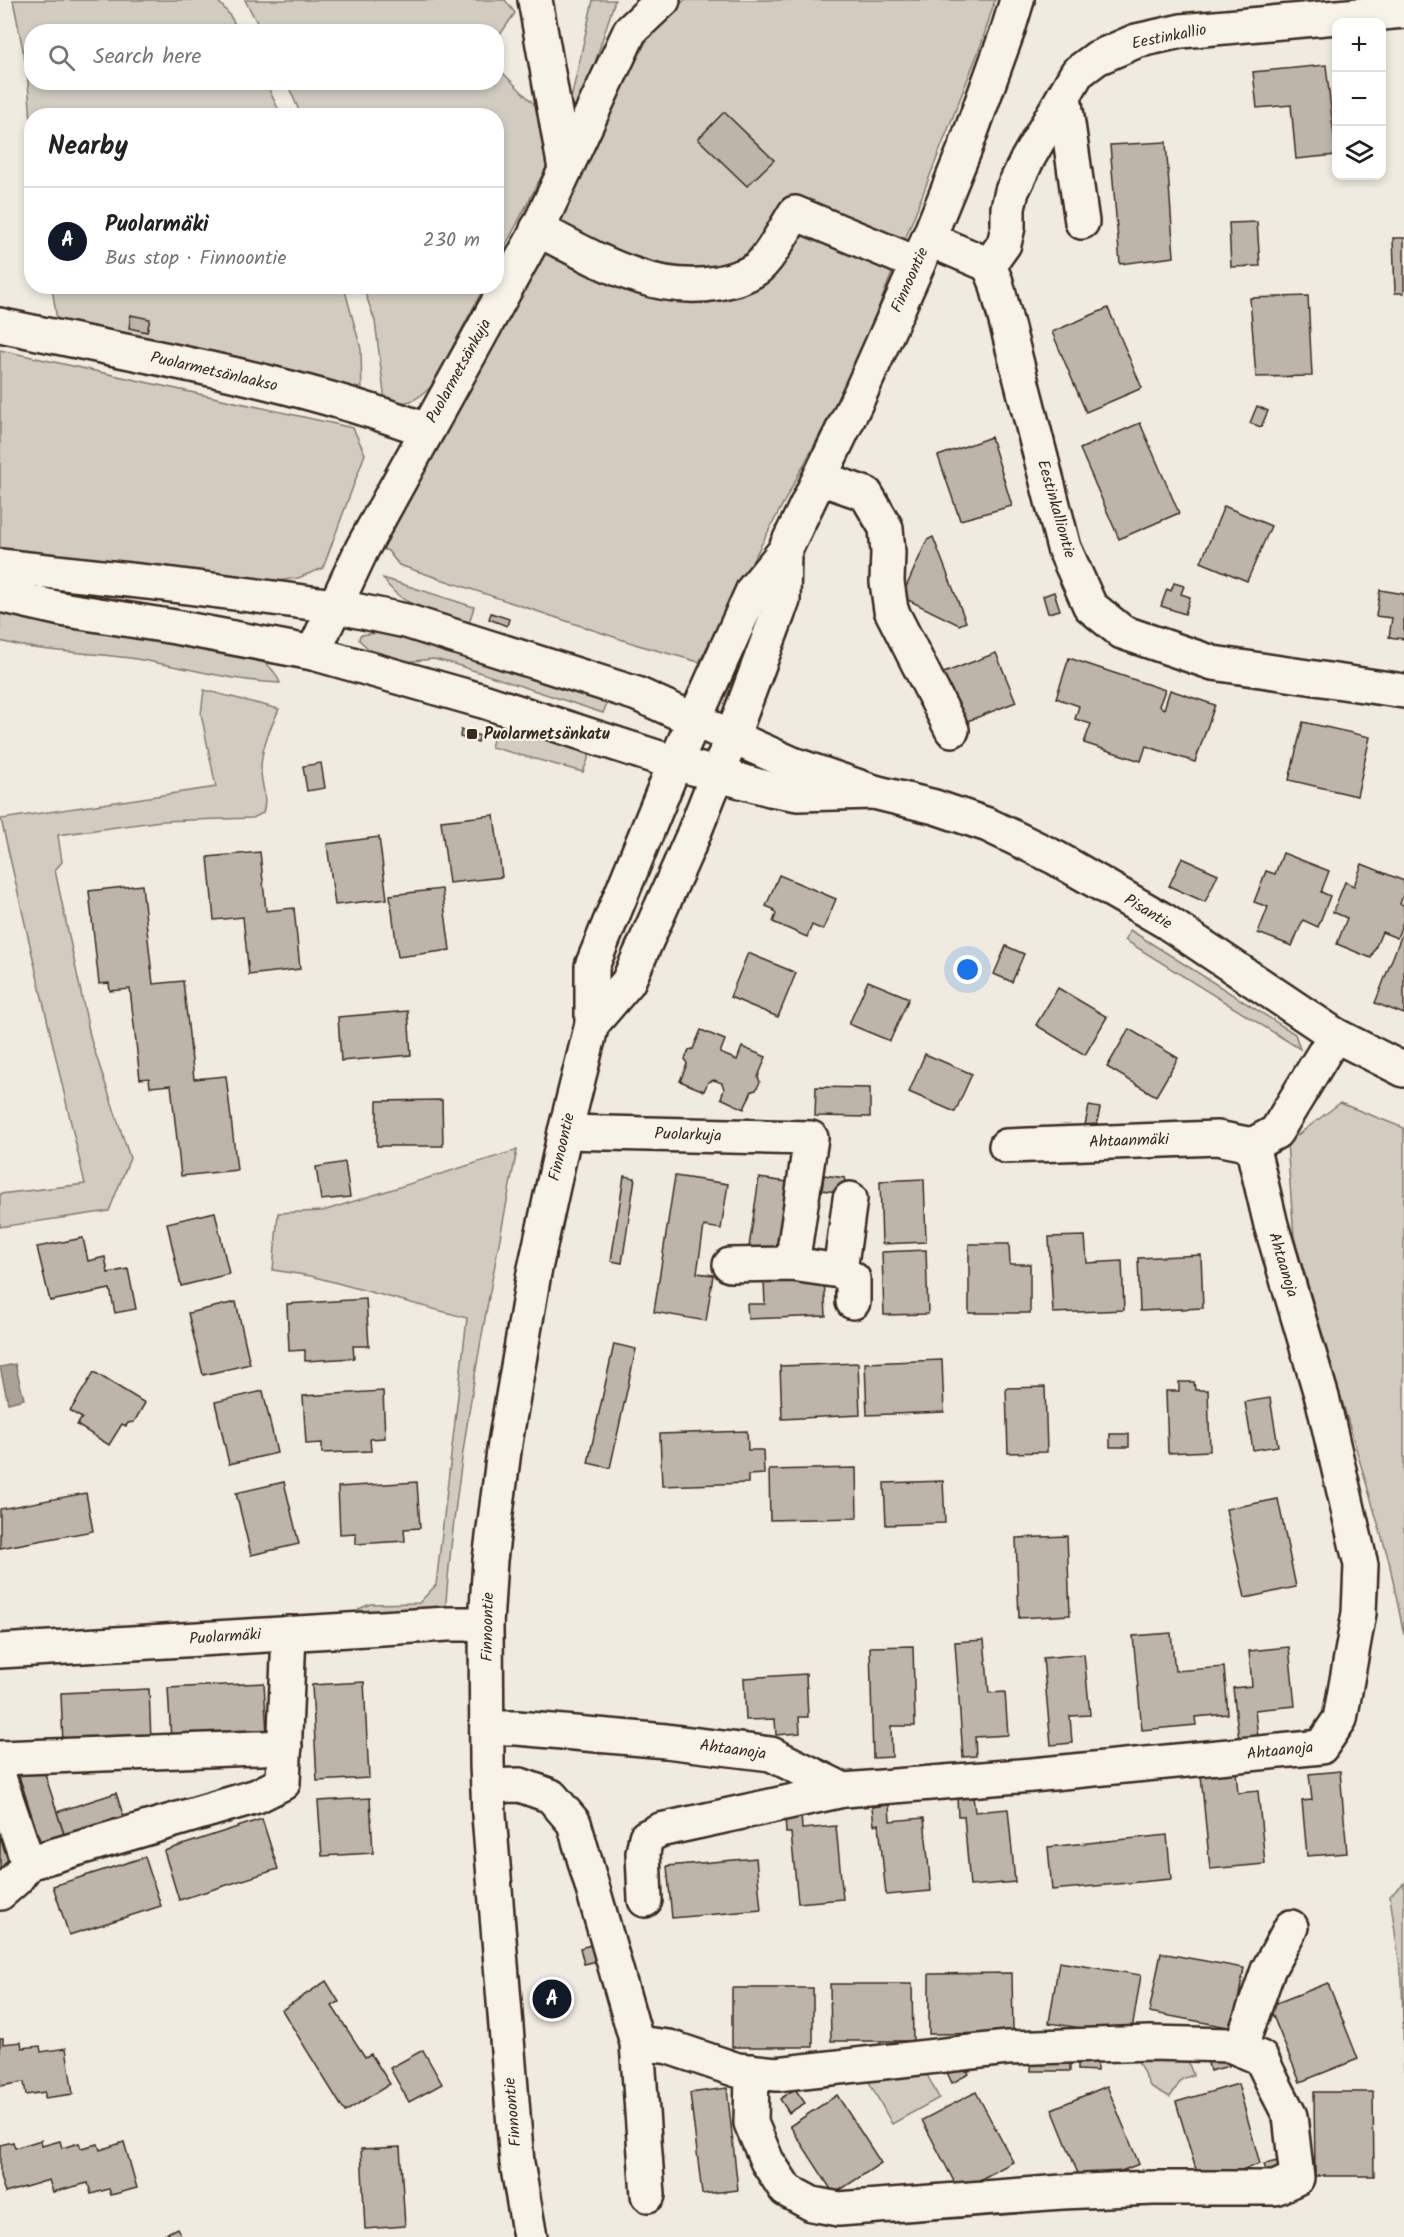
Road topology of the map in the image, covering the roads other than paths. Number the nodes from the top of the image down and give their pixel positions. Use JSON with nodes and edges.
{"nodes":[{"id":1,"x":535,"y":0,"type":"edge"},
{"id":2,"x":663,"y":0,"type":"edge"},
{"id":3,"x":1017,"y":0,"type":"edge"},
{"id":4,"x":1404,"y":11,"type":"edge"},
{"id":5,"x":1064,"y":96,"type":"junction"},
{"id":6,"x":565,"y":169,"type":"junction"},
{"id":7,"x":1082,"y":222,"type":"dead end"},
{"id":8,"x":537,"y":229,"type":"junction"},
{"id":9,"x":923,"y":251,"type":"junction"},
{"id":10,"x":989,"y":265,"type":"junction"},
{"id":11,"x":504,"y":289,"type":"edge"},
{"id":12,"x":501,"y":294,"type":"edge"},
{"id":13,"x":0,"y":325,"type":"edge"},
{"id":14,"x":426,"y":430,"type":"junction"},
{"id":15,"x":820,"y":478,"type":"junction"},
{"id":16,"x":784,"y":552,"type":"junction"},
{"id":17,"x":0,"y":566,"type":"edge"},
{"id":18,"x":0,"y":595,"type":"edge"},
{"id":19,"x":335,"y":606,"type":"junction"},
{"id":20,"x":313,"y":653,"type":"junction"},
{"id":21,"x":1404,"y":691,"type":"edge"},
{"id":22,"x":694,"y":719,"type":"junction"},
{"id":23,"x":952,"y":730,"type":"dead end"},
{"id":24,"x":732,"y":737,"type":"junction"},
{"id":25,"x":675,"y":763,"type":"junction"},
{"id":26,"x":717,"y":774,"type":"junction"},
{"id":27,"x":874,"y":792,"type":"junction"},
{"id":28,"x":592,"y":1024,"type":"junction"},
{"id":29,"x":1335,"y":1035,"type":"junction"},
{"id":30,"x":1404,"y":1070,"type":"edge"},
{"id":31,"x":565,"y":1131,"type":"junction"},
{"id":32,"x":1252,"y":1145,"type":"junction"},
{"id":33,"x":1006,"y":1146,"type":"dead end"},
{"id":34,"x":850,"y":1199,"type":"dead end"},
{"id":35,"x":792,"y":1264,"type":"junction"},
{"id":36,"x":730,"y":1265,"type":"dead end"},
{"id":37,"x":840,"y":1271,"type":"junction"},
{"id":38,"x":853,"y":1302,"type":"dead end"},
{"id":39,"x":486,"y":1624,"type":"junction"},
{"id":40,"x":289,"y":1633,"type":"junction"},
{"id":41,"x":0,"y":1651,"type":"edge"},
{"id":42,"x":487,"y":1728,"type":"junction"},
{"id":43,"x":285,"y":1748,"type":"junction"},
{"id":44,"x":0,"y":1758,"type":"edge"},
{"id":45,"x":0,"y":1780,"type":"edge"},
{"id":46,"x":488,"y":1786,"type":"junction"},
{"id":47,"x":844,"y":1790,"type":"junction"},
{"id":48,"x":28,"y":1863,"type":"junction"},
{"id":49,"x":0,"y":1893,"type":"edge"},
{"id":50,"x":645,"y":1900,"type":"dead end"},
{"id":51,"x":1291,"y":1927,"type":"dead end"},
{"id":52,"x":637,"y":2043,"type":"junction"},
{"id":53,"x":1240,"y":2049,"type":"junction"},
{"id":54,"x":752,"y":2071,"type":"junction"},
{"id":55,"x":648,"y":2195,"type":"dead end"},
{"id":56,"x":523,"y":2234,"type":"edge"}],
"edges":[{"from":1,"to":6,"type":"street"},
{"from":2,"to":6,"type":"street","name":"Puolarmetsänkuja"},
{"from":3,"to":9,"type":"street","name":"Finnoontie"},
{"from":4,"to":5,"type":"street","name":"Eestinkallio"},
{"from":5,"to":7,"type":"street"},
{"from":5,"to":10,"type":"street","name":"Eestinkallio"},
{"from":6,"to":8,"type":"street","name":"Puolarmetsänkuja"},
{"from":8,"to":9,"type":"street"},
{"from":8,"to":11,"type":"street","name":"Puolarmetsänkuja"},
{"from":9,"to":10,"type":"street"},
{"from":9,"to":15,"type":"street","name":"Finnoontie"},
{"from":10,"to":21,"type":"street","name":"Eestinkalliontie"},
{"from":12,"to":14,"type":"street","name":"Puolarmetsänkuja"},
{"from":13,"to":14,"type":"street","name":"Puolarmetsänlaakso"},
{"from":14,"to":19,"type":"street","name":"Puolarmetsänkuja"},
{"from":15,"to":16,"type":"street","name":"Finnoontie"},
{"from":15,"to":23,"type":"street"},
{"from":16,"to":22,"type":"street","name":"Finnoontie"},
{"from":16,"to":24,"type":"street","name":"Finnoontie"},
{"from":17,"to":19,"type":"street"},
{"from":18,"to":20,"type":"street"},
{"from":19,"to":20,"type":"street","name":"Puolarmetsänkuja"},
{"from":19,"to":22,"type":"street"},
{"from":20,"to":25,"type":"street"},
{"from":22,"to":24,"type":"street"},
{"from":22,"to":25,"type":"street","name":"Finnoontie"},
{"from":24,"to":26,"type":"street","name":"Finnoontie"},
{"from":24,"to":27,"type":"street","name":"Pisantie"},
{"from":25,"to":26,"type":"street"},
{"from":25,"to":28,"type":"street","name":"Finnoontie"},
{"from":26,"to":27,"type":"street","name":"Pisantie"},
{"from":26,"to":28,"type":"street","name":"Finnoontie"},
{"from":27,"to":29,"type":"street","name":"Pisantie"},
{"from":28,"to":31,"type":"street","name":"Finnoontie"},
{"from":29,"to":30,"type":"street","name":"Pisantie"},
{"from":29,"to":32,"type":"street"},
{"from":31,"to":35,"type":"street","name":"Puolarkuja"},
{"from":31,"to":39,"type":"street","name":"Finnoontie"},
{"from":32,"to":33,"type":"street","name":"Ahtaanmäki"},
{"from":32,"to":47,"type":"street","name":"Ahtaanoja"},
{"from":34,"to":37,"type":"street"},
{"from":35,"to":36,"type":"street"},
{"from":35,"to":37,"type":"street"},
{"from":37,"to":38,"type":"street"},
{"from":39,"to":40,"type":"street","name":"Puolarmäki"},
{"from":39,"to":42,"type":"street","name":"Finnoontie"},
{"from":40,"to":41,"type":"street","name":"Puolarmäki"},
{"from":40,"to":43,"type":"street"},
{"from":42,"to":46,"type":"street","name":"Finnoontie"},
{"from":42,"to":47,"type":"street","name":"Ahtaanoja"},
{"from":43,"to":44,"type":"street"},
{"from":43,"to":48,"type":"street"},
{"from":45,"to":48,"type":"street"},
{"from":46,"to":52,"type":"street"},
{"from":46,"to":56,"type":"street","name":"Finnoontie"},
{"from":47,"to":50,"type":"street"},
{"from":48,"to":49,"type":"street"},
{"from":51,"to":53,"type":"street"},
{"from":52,"to":54,"type":"street"},
{"from":52,"to":55,"type":"street"},
{"from":53,"to":54,"type":"street"},
{"from":53,"to":54,"type":"street"}]}
